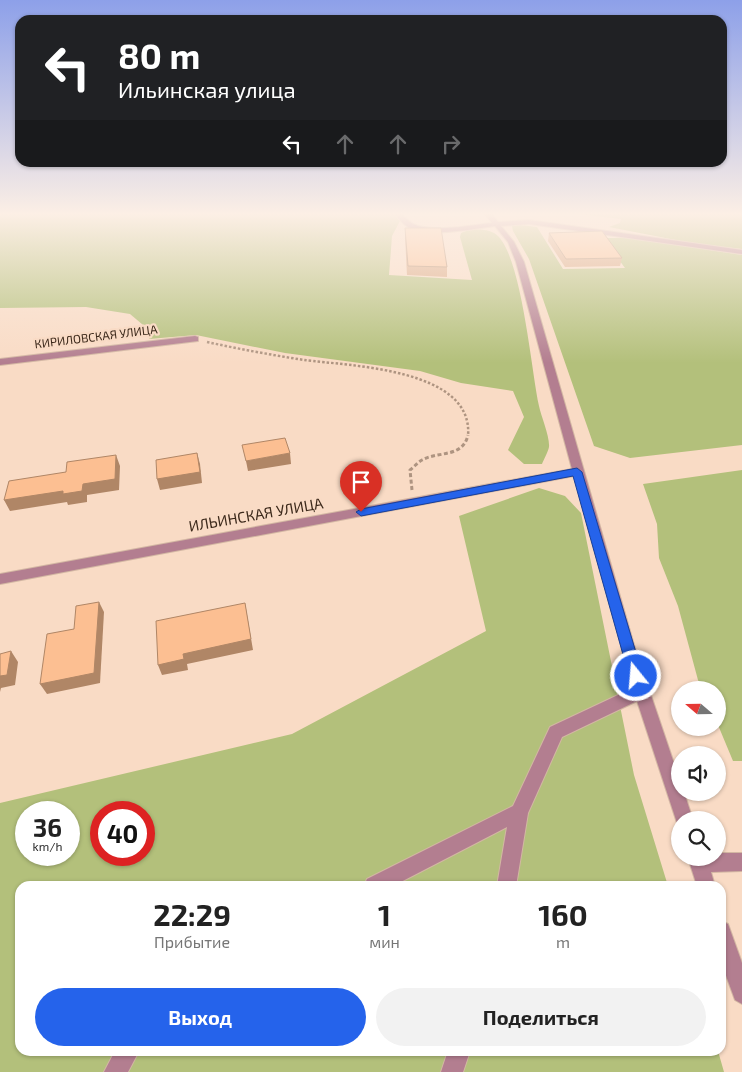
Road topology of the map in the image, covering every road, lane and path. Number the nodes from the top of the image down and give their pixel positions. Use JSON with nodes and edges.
{"nodes":[{"id":1,"x":520,"y":263,"type":"edge"},
{"id":2,"x":195,"y":339,"type":"joint"},
{"id":3,"x":0,"y":362,"type":"edge"},
{"id":4,"x":577,"y":472,"type":"junction"},
{"id":5,"x":413,"y":503,"type":"junction"},
{"id":6,"x":0,"y":579,"type":"edge"},
{"id":7,"x":641,"y":692,"type":"junction"},
{"id":8,"x":681,"y":811,"type":"edge"},
{"id":9,"x":519,"y":812,"type":"junction"},
{"id":10,"x":726,"y":861,"type":"edge"},
{"id":11,"x":742,"y":862,"type":"edge"},
{"id":12,"x":700,"y":866,"type":"edge"},
{"id":13,"x":384,"y":881,"type":"edge"},
{"id":14,"x":508,"y":881,"type":"edge"},
{"id":15,"x":704,"y":881,"type":"edge"},
{"id":16,"x":726,"y":945,"type":"edge"},
{"id":17,"x":742,"y":993,"type":"edge"},
{"id":18,"x":125,"y":1056,"type":"edge"},
{"id":19,"x":457,"y":1056,"type":"edge"},
{"id":20,"x":116,"y":1072,"type":"edge"},
{"id":21,"x":452,"y":1072,"type":"edge"}],
"edges":[{"from":1,"to":4,"type":"street"},
{"from":2,"to":3,"type":"street","name":"КИРИЛОВСКАЯ УЛИЦА"},
{"from":2,"to":5,"type":"path"},
{"from":4,"to":5,"type":"street","name":"ИЛЬИНСКАЯ УЛИЦА"},
{"from":4,"to":7,"type":"street"},
{"from":5,"to":6,"type":"street","name":"ИЛЬИНСКАЯ УЛИЦА"},
{"from":7,"to":8,"type":"street"},
{"from":7,"to":9,"type":"street"},
{"from":9,"to":13,"type":"street"},
{"from":9,"to":14,"type":"street"},
{"from":10,"to":11,"type":"street"},
{"from":12,"to":15,"type":"street"},
{"from":16,"to":17,"type":"street"},
{"from":18,"to":20,"type":"street"},
{"from":19,"to":21,"type":"street"}]}
